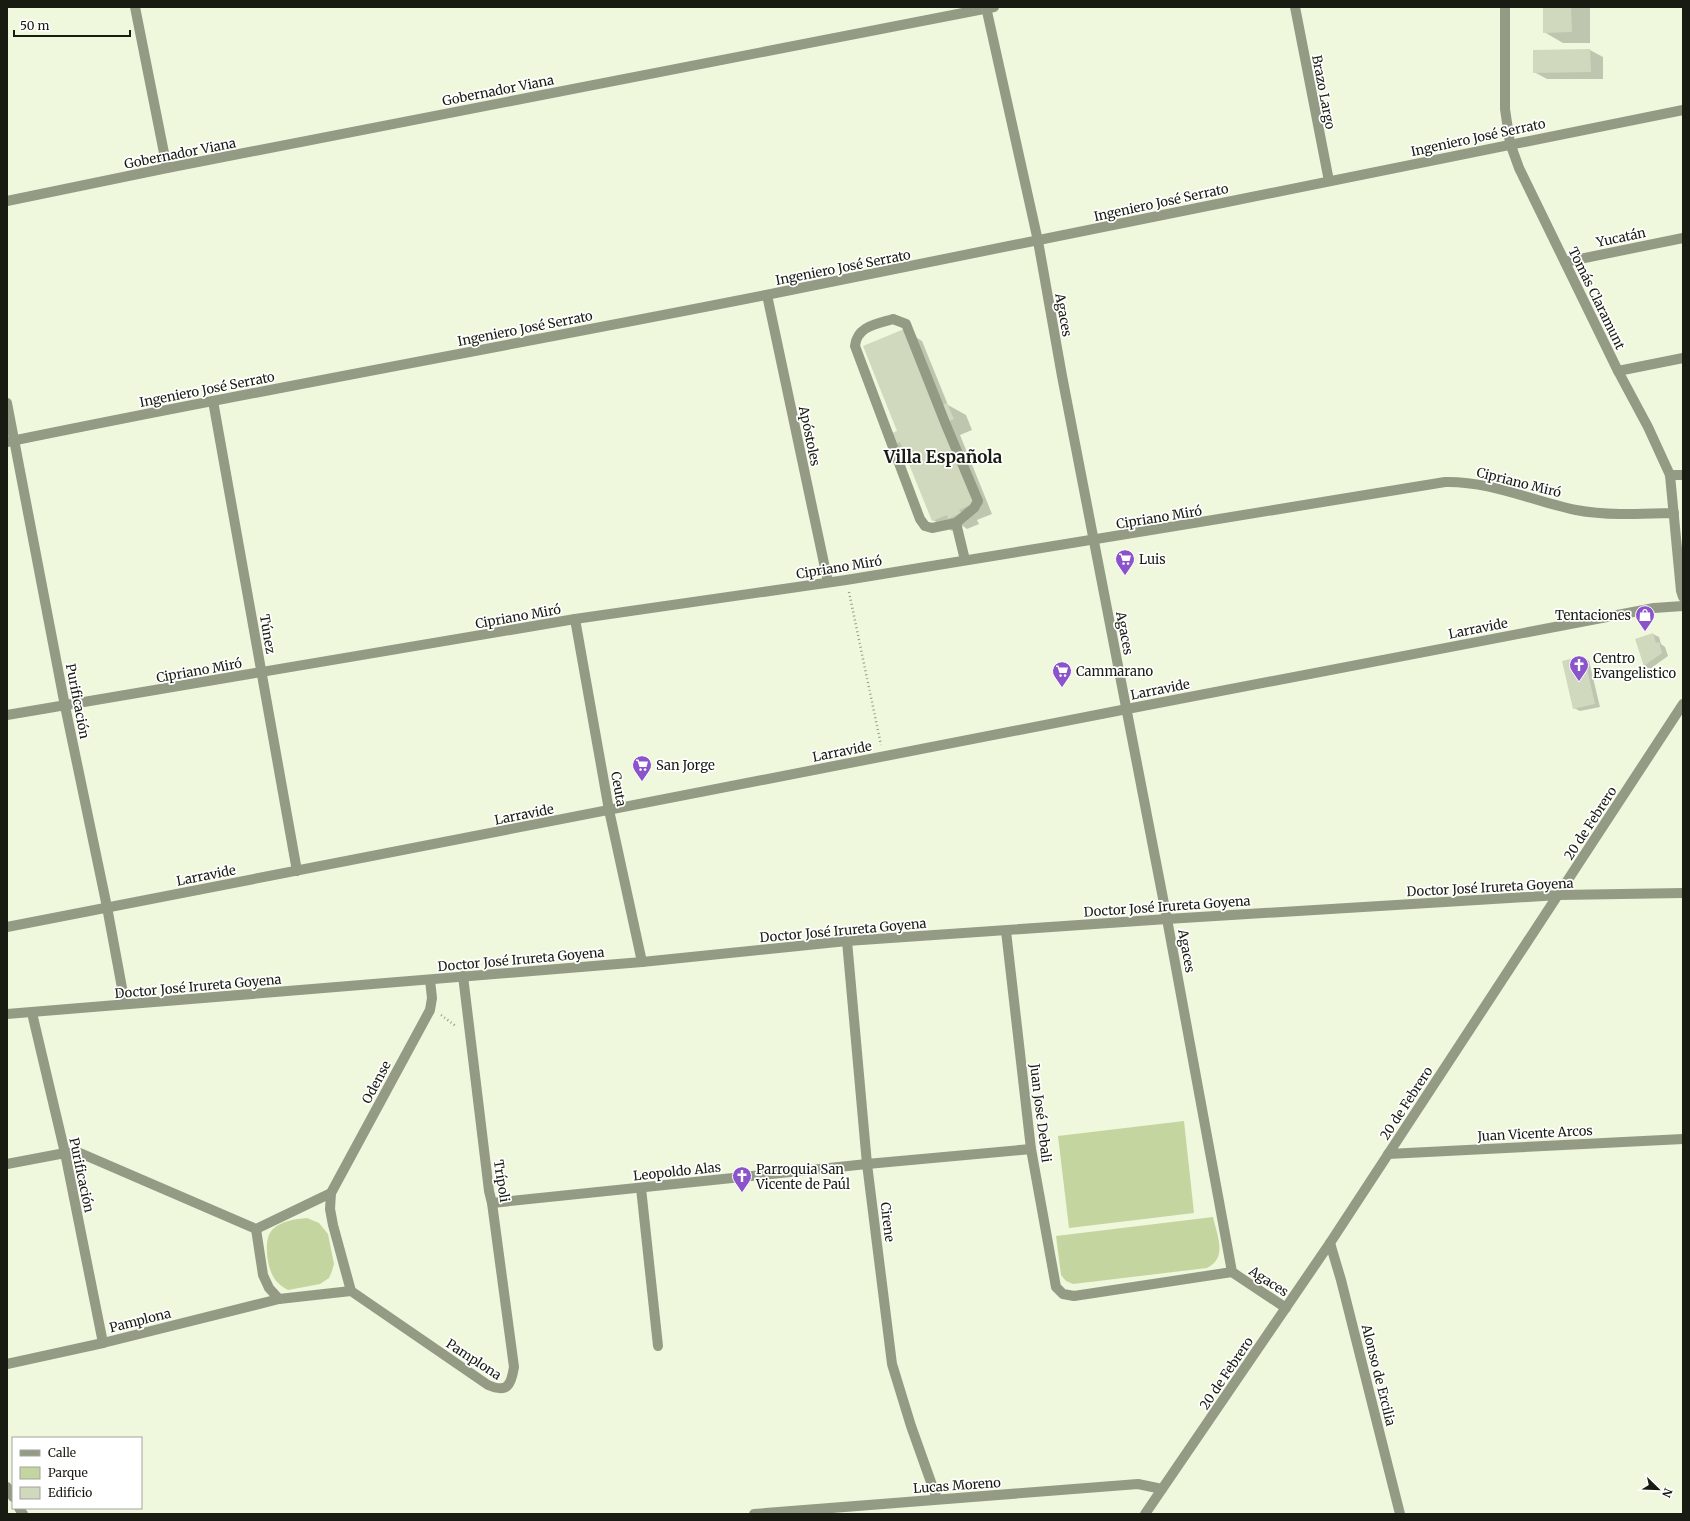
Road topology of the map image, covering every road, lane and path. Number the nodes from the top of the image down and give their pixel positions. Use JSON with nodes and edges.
{"nodes":[{"id":1,"x":135,"y":7,"type":"edge"},
{"id":2,"x":1295,"y":7,"type":"edge"},
{"id":3,"x":1505,"y":7,"type":"edge"},
{"id":4,"x":989,"y":8,"type":"edge"},
{"id":5,"x":1683,"y":110,"type":"edge"},
{"id":6,"x":1510,"y":143,"type":"junction"},
{"id":7,"x":167,"y":168,"type":"junction"},
{"id":8,"x":1329,"y":181,"type":"junction"},
{"id":9,"x":7,"y":201,"type":"edge"},
{"id":10,"x":1683,"y":238,"type":"edge"},
{"id":11,"x":1038,"y":241,"type":"junction"},
{"id":12,"x":1565,"y":262,"type":"junction"},
{"id":13,"x":768,"y":295,"type":"junction"},
{"id":14,"x":1683,"y":358,"type":"edge"},
{"id":15,"x":1618,"y":372,"type":"junction"},
{"id":16,"x":213,"y":401,"type":"junction"},
{"id":17,"x":7,"y":403,"type":"edge"},
{"id":18,"x":10,"y":441,"type":"edge"},
{"id":19,"x":1670,"y":475,"type":"junction"},
{"id":20,"x":1683,"y":475,"type":"edge"},
{"id":21,"x":1674,"y":513,"type":"junction"},
{"id":22,"x":956,"y":523,"type":"junction"},
{"id":23,"x":1094,"y":540,"type":"junction"},
{"id":24,"x":965,"y":560,"type":"junction"},
{"id":25,"x":846,"y":580,"type":"junction"},
{"id":26,"x":828,"y":582,"type":"junction"},
{"id":27,"x":1683,"y":598,"type":"edge"},
{"id":28,"x":1683,"y":606,"type":"edge"},
{"id":29,"x":575,"y":619,"type":"junction"},
{"id":30,"x":262,"y":672,"type":"junction"},
{"id":31,"x":1683,"y":704,"type":"edge"},
{"id":32,"x":65,"y":706,"type":"junction"},
{"id":33,"x":1126,"y":709,"type":"junction"},
{"id":34,"x":7,"y":716,"type":"edge"},
{"id":35,"x":883,"y":756,"type":"junction"},
{"id":36,"x":609,"y":810,"type":"junction"},
{"id":37,"x":297,"y":871,"type":"junction"},
{"id":38,"x":1683,"y":893,"type":"edge"},
{"id":39,"x":1559,"y":895,"type":"junction"},
{"id":40,"x":107,"y":907,"type":"junction"},
{"id":41,"x":1167,"y":919,"type":"junction"},
{"id":42,"x":7,"y":927,"type":"edge"},
{"id":43,"x":1006,"y":931,"type":"junction"},
{"id":44,"x":847,"y":941,"type":"junction"},
{"id":45,"x":642,"y":962,"type":"junction"},
{"id":46,"x":463,"y":976,"type":"junction"},
{"id":47,"x":430,"y":980,"type":"junction"},
{"id":48,"x":125,"y":1004,"type":"junction"},
{"id":49,"x":430,"y":1010,"type":"junction"},
{"id":50,"x":32,"y":1013,"type":"junction"},
{"id":51,"x":7,"y":1014,"type":"edge"},
{"id":52,"x":471,"y":1039,"type":"junction"},
{"id":53,"x":1683,"y":1139,"type":"edge"},
{"id":54,"x":1031,"y":1150,"type":"junction"},
{"id":55,"x":65,"y":1153,"type":"junction"},
{"id":56,"x":1388,"y":1154,"type":"junction"},
{"id":57,"x":7,"y":1164,"type":"edge"},
{"id":58,"x":868,"y":1164,"type":"junction"},
{"id":59,"x":641,"y":1188,"type":"junction"},
{"id":60,"x":331,"y":1193,"type":"junction"},
{"id":61,"x":492,"y":1203,"type":"junction"},
{"id":62,"x":256,"y":1228,"type":"junction"},
{"id":63,"x":1330,"y":1243,"type":"junction"},
{"id":64,"x":1232,"y":1272,"type":"junction"},
{"id":65,"x":352,"y":1291,"type":"junction"},
{"id":66,"x":279,"y":1299,"type":"junction"},
{"id":67,"x":1286,"y":1308,"type":"junction"},
{"id":68,"x":103,"y":1342,"type":"junction"},
{"id":69,"x":658,"y":1346,"type":"dead end"},
{"id":70,"x":7,"y":1364,"type":"edge"},
{"id":71,"x":505,"y":1388,"type":"joint"},
{"id":72,"x":1162,"y":1489,"type":"junction"},
{"id":73,"x":938,"y":1499,"type":"junction"},
{"id":74,"x":754,"y":1514,"type":"edge"},
{"id":75,"x":1145,"y":1514,"type":"edge"},
{"id":76,"x":1400,"y":1514,"type":"edge"}],
"edges":[{"from":1,"to":7,"type":"street"},
{"from":2,"to":8,"type":"street","name":"Brazo Largo"},
{"from":3,"to":6,"type":"street","name":"Tomás Claramunt"},
{"from":4,"to":7,"type":"street","name":"Gobernador Viana"},
{"from":4,"to":11,"type":"street","name":"Agaces"},
{"from":5,"to":6,"type":"street","name":"Ingeniero José Serrato"},
{"from":6,"to":8,"type":"street","name":"Ingeniero José Serrato"},
{"from":6,"to":12,"type":"street","name":"Tomás Claramunt"},
{"from":7,"to":9,"type":"street","name":"Gobernador Viana"},
{"from":8,"to":11,"type":"street","name":"Ingeniero José Serrato"},
{"from":10,"to":12,"type":"street","name":"Yucatán"},
{"from":11,"to":13,"type":"street","name":"Ingeniero José Serrato"},
{"from":11,"to":23,"type":"street","name":"Agaces"},
{"from":12,"to":15,"type":"street","name":"Tomás Claramunt"},
{"from":13,"to":16,"type":"street","name":"Ingeniero José Serrato"},
{"from":13,"to":26,"type":"street","name":"Apóstoles"},
{"from":14,"to":15,"type":"street"},
{"from":15,"to":19,"type":"street","name":"Tomás Claramunt"},
{"from":16,"to":18,"type":"street","name":"Ingeniero José Serrato"},
{"from":16,"to":30,"type":"street","name":"Túnez"},
{"from":17,"to":18,"type":"street","name":"Purificación"},
{"from":18,"to":32,"type":"street","name":"Purificación"},
{"from":19,"to":20,"type":"street"},
{"from":19,"to":21,"type":"street","name":"Tomás Claramunt"},
{"from":21,"to":23,"type":"street","name":"Cipriano Miró"},
{"from":21,"to":27,"type":"street","name":"Tomás Claramunt"},
{"from":22,"to":22,"type":"street"},
{"from":22,"to":24,"type":"street"},
{"from":23,"to":24,"type":"street","name":"Cipriano Miró"},
{"from":23,"to":33,"type":"street","name":"Agaces"},
{"from":24,"to":25,"type":"street","name":"Cipriano Miró"},
{"from":25,"to":26,"type":"street","name":"Cipriano Miró"},
{"from":25,"to":35,"type":"path"},
{"from":26,"to":29,"type":"street","name":"Cipriano Miró"},
{"from":28,"to":33,"type":"street","name":"Larravide"},
{"from":29,"to":30,"type":"street","name":"Cipriano Miró"},
{"from":29,"to":36,"type":"street","name":"Ceuta"},
{"from":30,"to":32,"type":"street","name":"Cipriano Miró"},
{"from":30,"to":37,"type":"street","name":"Túnez"},
{"from":31,"to":39,"type":"street","name":"20 de Febrero"},
{"from":32,"to":34,"type":"street","name":"Cipriano Miró"},
{"from":32,"to":40,"type":"street","name":"Purificación"},
{"from":33,"to":35,"type":"street","name":"Larravide"},
{"from":33,"to":41,"type":"street","name":"Agaces"},
{"from":35,"to":36,"type":"street","name":"Larravide"},
{"from":36,"to":37,"type":"street","name":"Larravide"},
{"from":36,"to":45,"type":"street","name":"Ceuta"},
{"from":37,"to":40,"type":"street","name":"Larravide"},
{"from":38,"to":39,"type":"street","name":"Doctor José Irureta Goyena"},
{"from":39,"to":41,"type":"street","name":"Doctor José Irureta Goyena"},
{"from":39,"to":56,"type":"street","name":"20 de Febrero"},
{"from":40,"to":42,"type":"street","name":"Larravide"},
{"from":40,"to":48,"type":"street","name":"Purificación"},
{"from":41,"to":43,"type":"street","name":"Doctor José Irureta Goyena"},
{"from":41,"to":64,"type":"street","name":"Agaces"},
{"from":43,"to":44,"type":"street","name":"Doctor José Irureta Goyena"},
{"from":43,"to":54,"type":"street","name":"Juan José Debali"},
{"from":44,"to":45,"type":"street","name":"Doctor José Irureta Goyena"},
{"from":44,"to":58,"type":"street","name":"Cirene"},
{"from":45,"to":46,"type":"street","name":"Doctor José Irureta Goyena"},
{"from":46,"to":47,"type":"street","name":"Doctor José Irureta Goyena"},
{"from":46,"to":52,"type":"street","name":"Trípoli"},
{"from":47,"to":48,"type":"street","name":"Doctor José Irureta Goyena"},
{"from":47,"to":49,"type":"street","name":"Odense"},
{"from":48,"to":50,"type":"street","name":"Doctor José Irureta Goyena"},
{"from":49,"to":52,"type":"path"},
{"from":49,"to":60,"type":"street","name":"Odense"},
{"from":50,"to":51,"type":"street","name":"Doctor José Irureta Goyena"},
{"from":50,"to":55,"type":"street","name":"Purificación"},
{"from":52,"to":61,"type":"street","name":"Trípoli"},
{"from":53,"to":56,"type":"street","name":"Juan Vicente Arcos"},
{"from":54,"to":58,"type":"street","name":"Leopoldo Alas"},
{"from":54,"to":64,"type":"street","name":"Juan José Debali"},
{"from":55,"to":57,"type":"street"},
{"from":55,"to":62,"type":"street"},
{"from":55,"to":68,"type":"street","name":"Purificación"},
{"from":56,"to":63,"type":"street","name":"20 de Febrero"},
{"from":58,"to":59,"type":"street","name":"Leopoldo Alas"},
{"from":58,"to":73,"type":"street","name":"Cirene"},
{"from":59,"to":61,"type":"street","name":"Leopoldo Alas"},
{"from":59,"to":69,"type":"street"},
{"from":60,"to":62,"type":"street"},
{"from":60,"to":65,"type":"street","name":"Odense"},
{"from":61,"to":71,"type":"street","name":"Trípoli"},
{"from":62,"to":66,"type":"street"},
{"from":63,"to":67,"type":"street","name":"20 de Febrero"},
{"from":63,"to":76,"type":"street","name":"Alonso de Ercilia"},
{"from":64,"to":67,"type":"street","name":"Agaces"},
{"from":65,"to":66,"type":"street","name":"Pamplona"},
{"from":65,"to":71,"type":"street","name":"Pamplona"},
{"from":66,"to":68,"type":"street","name":"Pamplona"},
{"from":67,"to":72,"type":"street","name":"20 de Febrero"},
{"from":68,"to":70,"type":"street","name":"Pamplona"},
{"from":72,"to":73,"type":"street","name":"Lucas Moreno"},
{"from":72,"to":75,"type":"street","name":"20 de Febrero"},
{"from":73,"to":74,"type":"street","name":"Lucas Moreno"}]}
